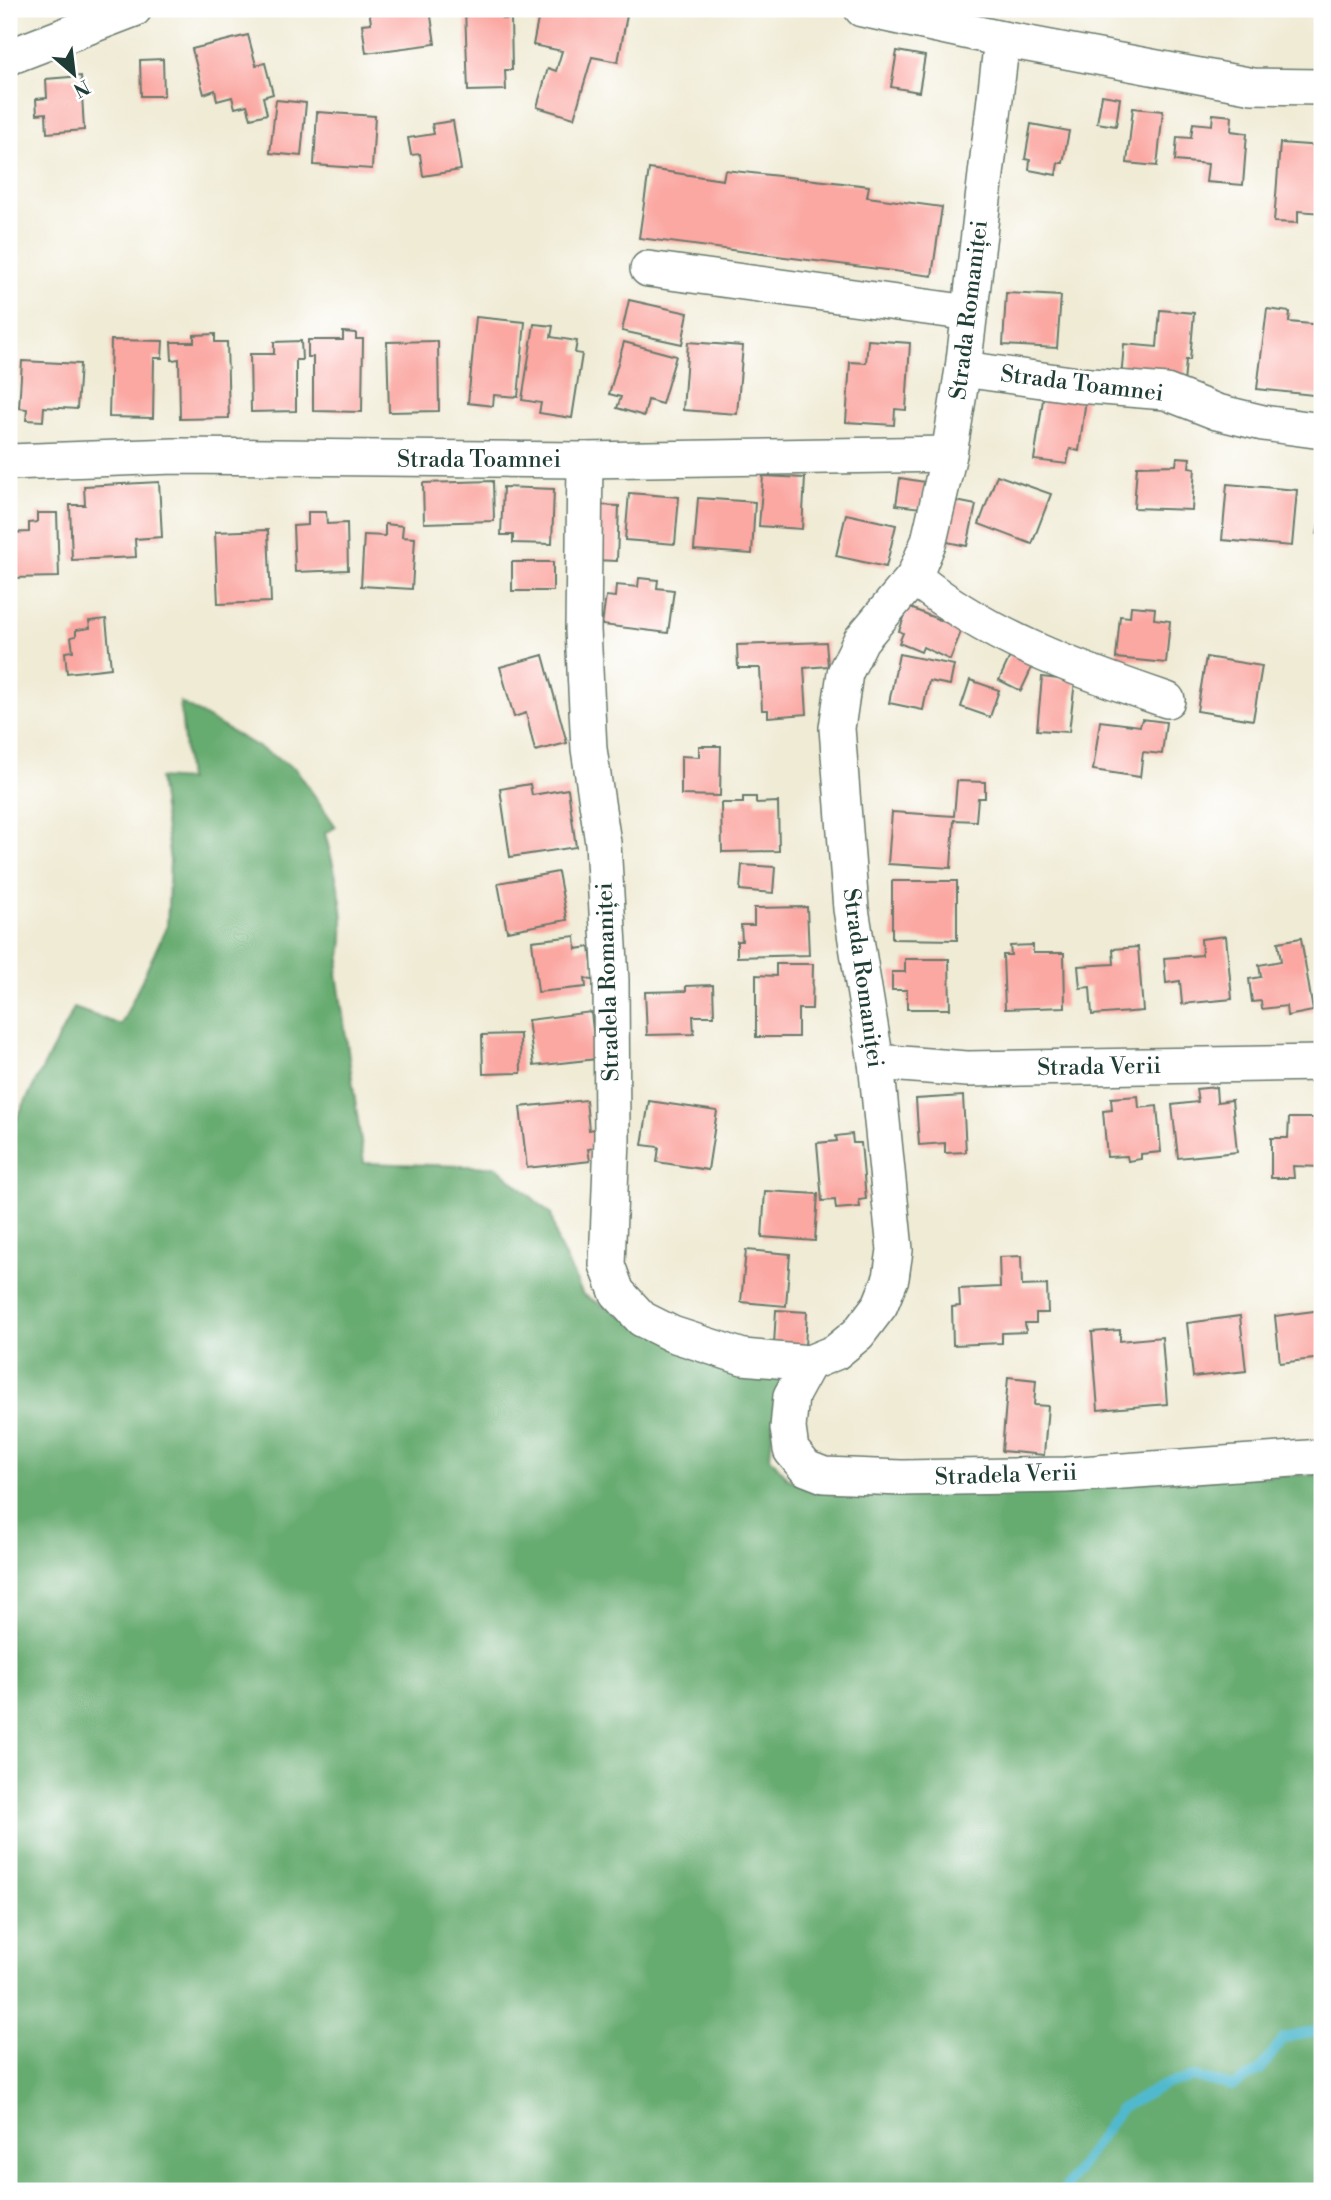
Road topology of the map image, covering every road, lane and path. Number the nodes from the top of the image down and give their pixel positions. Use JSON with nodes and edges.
{"nodes":[{"id":1,"x":134,"y":9,"type":"edge"},
{"id":2,"x":862,"y":9,"type":"edge"},
{"id":3,"x":1002,"y":39,"type":"junction"},
{"id":4,"x":9,"y":57,"type":"edge"},
{"id":5,"x":1322,"y":87,"type":"edge"},
{"id":6,"x":648,"y":269,"type":"dead end"},
{"id":7,"x":970,"y":313,"type":"junction"},
{"id":8,"x":963,"y":369,"type":"junction"},
{"id":9,"x":1322,"y":430,"type":"edge"},
{"id":10,"x":949,"y":454,"type":"junction"},
{"id":11,"x":586,"y":460,"type":"junction"},
{"id":12,"x":9,"y":461,"type":"edge"},
{"id":13,"x":914,"y":577,"type":"junction"},
{"id":14,"x":1167,"y":700,"type":"dead end"},
{"id":15,"x":876,"y":1062,"type":"junction"},
{"id":16,"x":1322,"y":1063,"type":"edge"},
{"id":17,"x":809,"y":1363,"type":"junction"},
{"id":18,"x":1322,"y":1457,"type":"edge"}],
"edges":[{"from":1,"to":4,"type":"street"},
{"from":2,"to":3,"type":"street"},
{"from":3,"to":5,"type":"street"},
{"from":3,"to":7,"type":"street","name":"Strada Romaniței"},
{"from":6,"to":7,"type":"street"},
{"from":7,"to":8,"type":"street","name":"Strada Romaniței"},
{"from":8,"to":9,"type":"street","name":"Strada Toamnei"},
{"from":8,"to":10,"type":"street","name":"Strada Romaniței"},
{"from":10,"to":11,"type":"street","name":"Strada Toamnei"},
{"from":10,"to":13,"type":"street","name":"Strada Romaniței"},
{"from":11,"to":12,"type":"street","name":"Strada Toamnei"},
{"from":11,"to":17,"type":"street","name":"Stradela Romaniței"},
{"from":13,"to":14,"type":"street"},
{"from":13,"to":15,"type":"street","name":"Strada Romaniței"},
{"from":15,"to":16,"type":"street","name":"Strada Verii"},
{"from":15,"to":17,"type":"street","name":"Strada Romaniței"},
{"from":17,"to":18,"type":"street","name":"Stradela Verii"}]}
